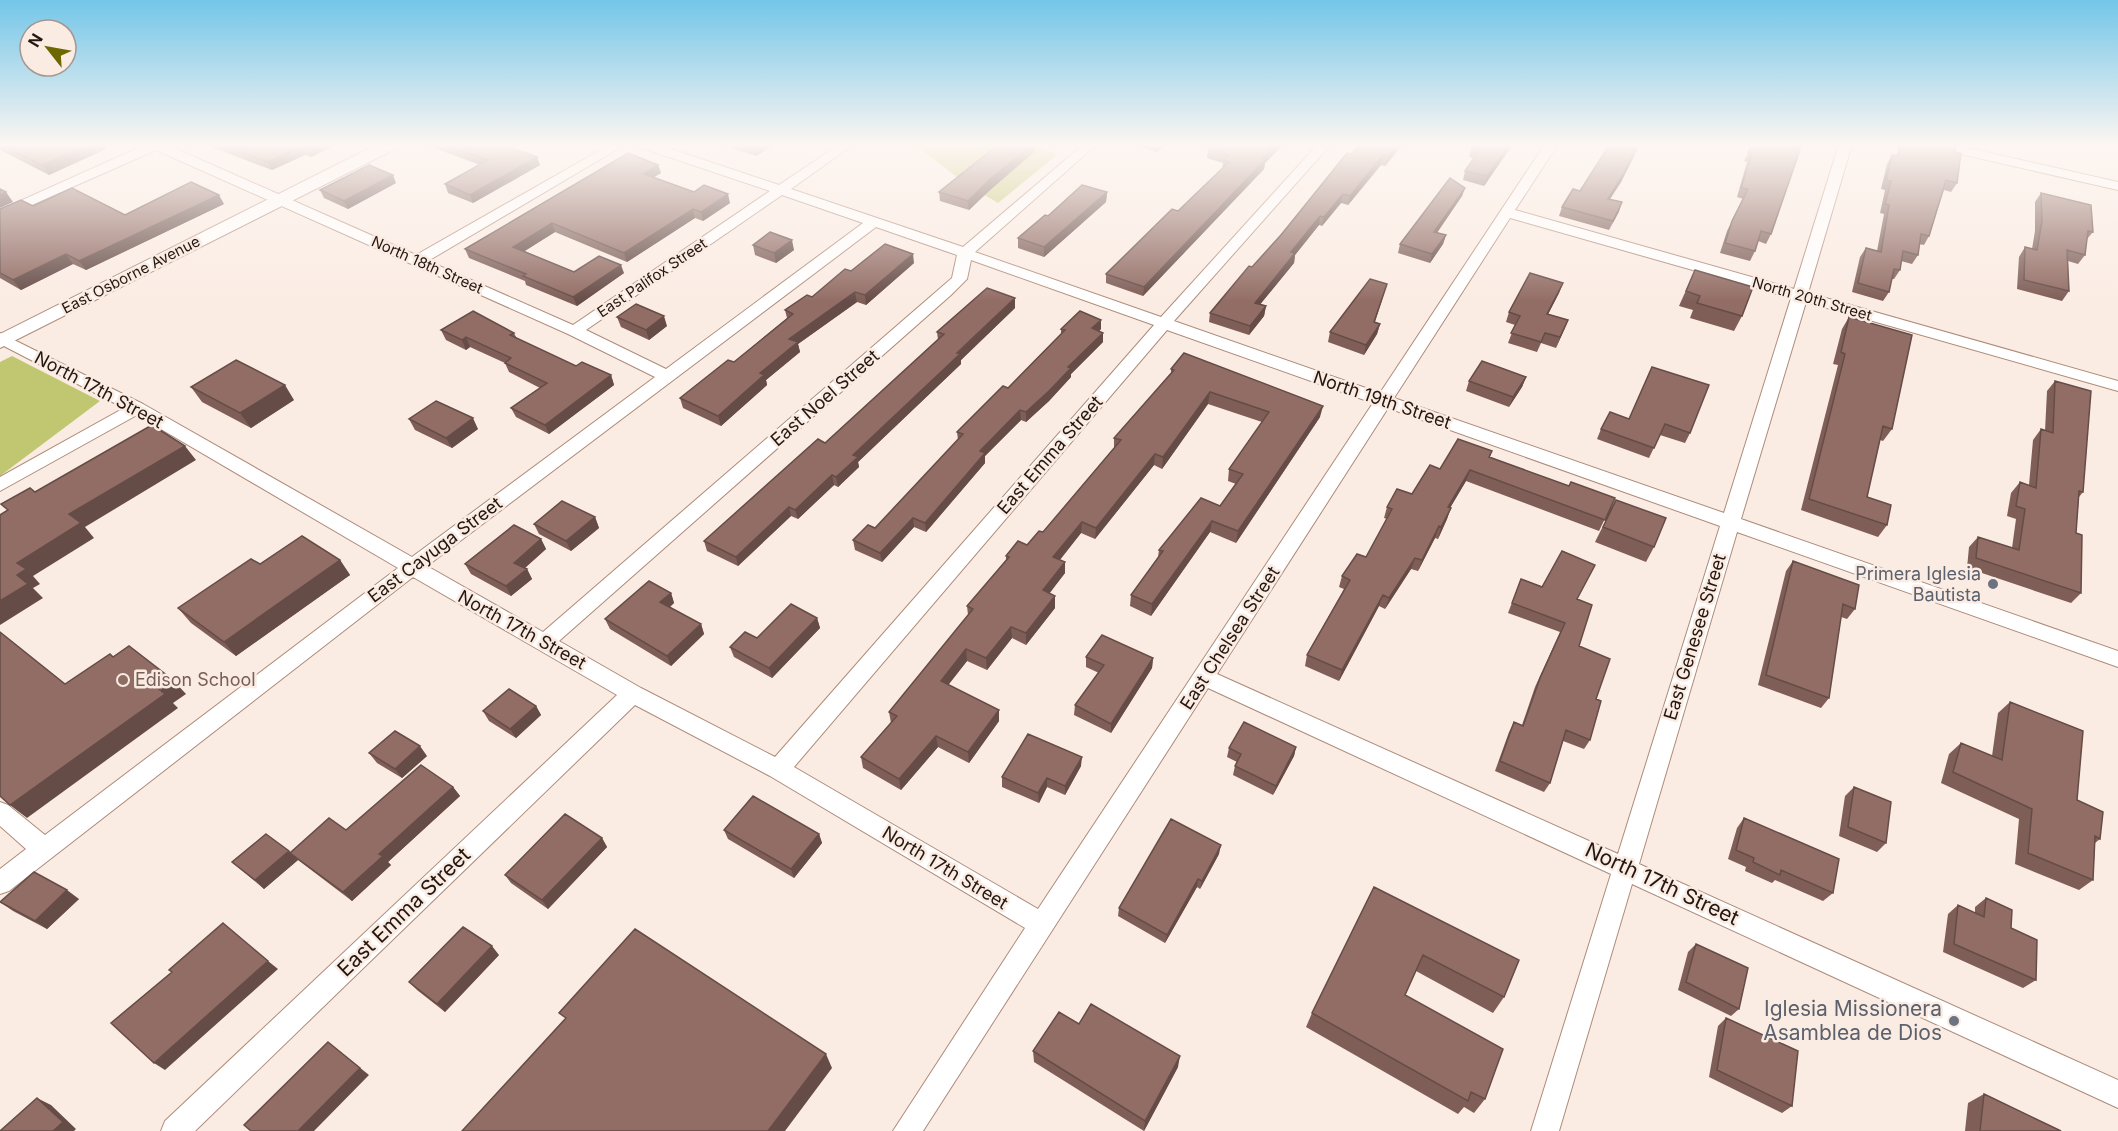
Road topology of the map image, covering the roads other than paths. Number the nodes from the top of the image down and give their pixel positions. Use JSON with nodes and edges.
{"nodes":[{"id":1,"x":40,"y":197,"type":"edge"},
{"id":2,"x":277,"y":197,"type":"edge"},
{"id":3,"x":286,"y":197,"type":"edge"},
{"id":4,"x":528,"y":197,"type":"edge"},
{"id":5,"x":771,"y":197,"type":"edge"},
{"id":6,"x":801,"y":197,"type":"edge"},
{"id":7,"x":1029,"y":197,"type":"edge"},
{"id":8,"x":1278,"y":197,"type":"edge"},
{"id":9,"x":1516,"y":197,"type":"edge"},
{"id":10,"x":1830,"y":197,"type":"edge"},
{"id":11,"x":282,"y":199,"type":"junction"},
{"id":12,"x":1506,"y":212,"type":"junction"},
{"id":13,"x":0,"y":215,"type":"edge"},
{"id":14,"x":874,"y":222,"type":"junction"},
{"id":15,"x":965,"y":252,"type":"junction"},
{"id":16,"x":418,"y":260,"type":"junction"},
{"id":17,"x":1800,"y":295,"type":"junction"},
{"id":18,"x":1164,"y":323,"type":"junction"},
{"id":19,"x":574,"y":331,"type":"junction"},
{"id":20,"x":1,"y":340,"type":"edge"},
{"id":21,"x":667,"y":376,"type":"junction"},
{"id":22,"x":2118,"y":386,"type":"edge"},
{"id":23,"x":1385,"y":401,"type":"junction"},
{"id":24,"x":137,"y":408,"type":"junction"},
{"id":25,"x":0,"y":485,"type":"edge"},
{"id":26,"x":1730,"y":522,"type":"junction"},
{"id":27,"x":411,"y":568,"type":"junction"},
{"id":28,"x":545,"y":642,"type":"junction"},
{"id":29,"x":2118,"y":659,"type":"edge"},
{"id":30,"x":1204,"y":676,"type":"junction"},
{"id":31,"x":633,"y":694,"type":"junction"},
{"id":32,"x":777,"y":769,"type":"junction"},
{"id":33,"x":0,"y":812,"type":"edge"},
{"id":34,"x":44,"y":849,"type":"junction"},
{"id":35,"x":1625,"y":867,"type":"junction"},
{"id":36,"x":0,"y":883,"type":"edge"},
{"id":37,"x":1042,"y":925,"type":"junction"},
{"id":38,"x":2118,"y":1094,"type":"edge"},
{"id":39,"x":174,"y":1131,"type":"edge"},
{"id":40,"x":907,"y":1131,"type":"edge"},
{"id":41,"x":1545,"y":1131,"type":"edge"}],
"edges":[{"from":1,"to":13,"type":"street"},
{"from":2,"to":11,"type":"street","name":"North 18th Street"},
{"from":3,"to":11,"type":"street","name":"East Osborne Avenue"},
{"from":4,"to":16,"type":"street"},
{"from":5,"to":19,"type":"street","name":"East Palifox Street"},
{"from":6,"to":14,"type":"street","name":"North 19th Street"},
{"from":7,"to":15,"type":"street"},
{"from":8,"to":18,"type":"street","name":"East Emma Street"},
{"from":9,"to":12,"type":"street","name":"East Chelsea Street"},
{"from":10,"to":17,"type":"street","name":"East Genesee Street"},
{"from":11,"to":16,"type":"street","name":"North 18th Street"},
{"from":11,"to":20,"type":"street","name":"East Osborne Avenue"},
{"from":12,"to":17,"type":"street","name":"North 20th Street"},
{"from":12,"to":23,"type":"street","name":"East Chelsea Street"},
{"from":14,"to":15,"type":"street","name":"North 19th Street"},
{"from":14,"to":21,"type":"street","name":"East Cayuga Street"},
{"from":15,"to":18,"type":"street","name":"North 19th Street"},
{"from":15,"to":28,"type":"street","name":"East Noel Street"},
{"from":16,"to":19,"type":"street","name":"North 18th Street"},
{"from":17,"to":22,"type":"street","name":"North 20th Street"},
{"from":17,"to":26,"type":"street","name":"East Genesee Street"},
{"from":18,"to":23,"type":"street","name":"North 19th Street"},
{"from":18,"to":32,"type":"street","name":"East Emma Street"},
{"from":19,"to":21,"type":"street","name":"North 18th Street"},
{"from":20,"to":24,"type":"street","name":"North 17th Street"},
{"from":21,"to":27,"type":"street","name":"East Cayuga Street"},
{"from":23,"to":26,"type":"street","name":"North 19th Street"},
{"from":23,"to":30,"type":"street","name":"East Chelsea Street"},
{"from":24,"to":25,"type":"street"},
{"from":24,"to":27,"type":"street","name":"North 17th Street"},
{"from":26,"to":29,"type":"street","name":"North 19th Street"},
{"from":26,"to":35,"type":"street","name":"East Genesee Street"},
{"from":27,"to":28,"type":"street","name":"North 17th Street"},
{"from":27,"to":34,"type":"street","name":"East Cayuga Street"},
{"from":28,"to":31,"type":"street","name":"North 17th Street"},
{"from":30,"to":35,"type":"street","name":"North 17th Street"},
{"from":30,"to":37,"type":"street","name":"East Chelsea Street"},
{"from":31,"to":32,"type":"street","name":"North 17th Street"},
{"from":31,"to":39,"type":"street","name":"East Emma Street"},
{"from":32,"to":37,"type":"street","name":"North 17th Street"},
{"from":33,"to":34,"type":"street"},
{"from":34,"to":36,"type":"street","name":"East Cayuga Street"},
{"from":35,"to":38,"type":"street","name":"North 17th Street"},
{"from":35,"to":41,"type":"street","name":"East Genesee Street"},
{"from":37,"to":40,"type":"street","name":"East Chelsea Street"}]}
